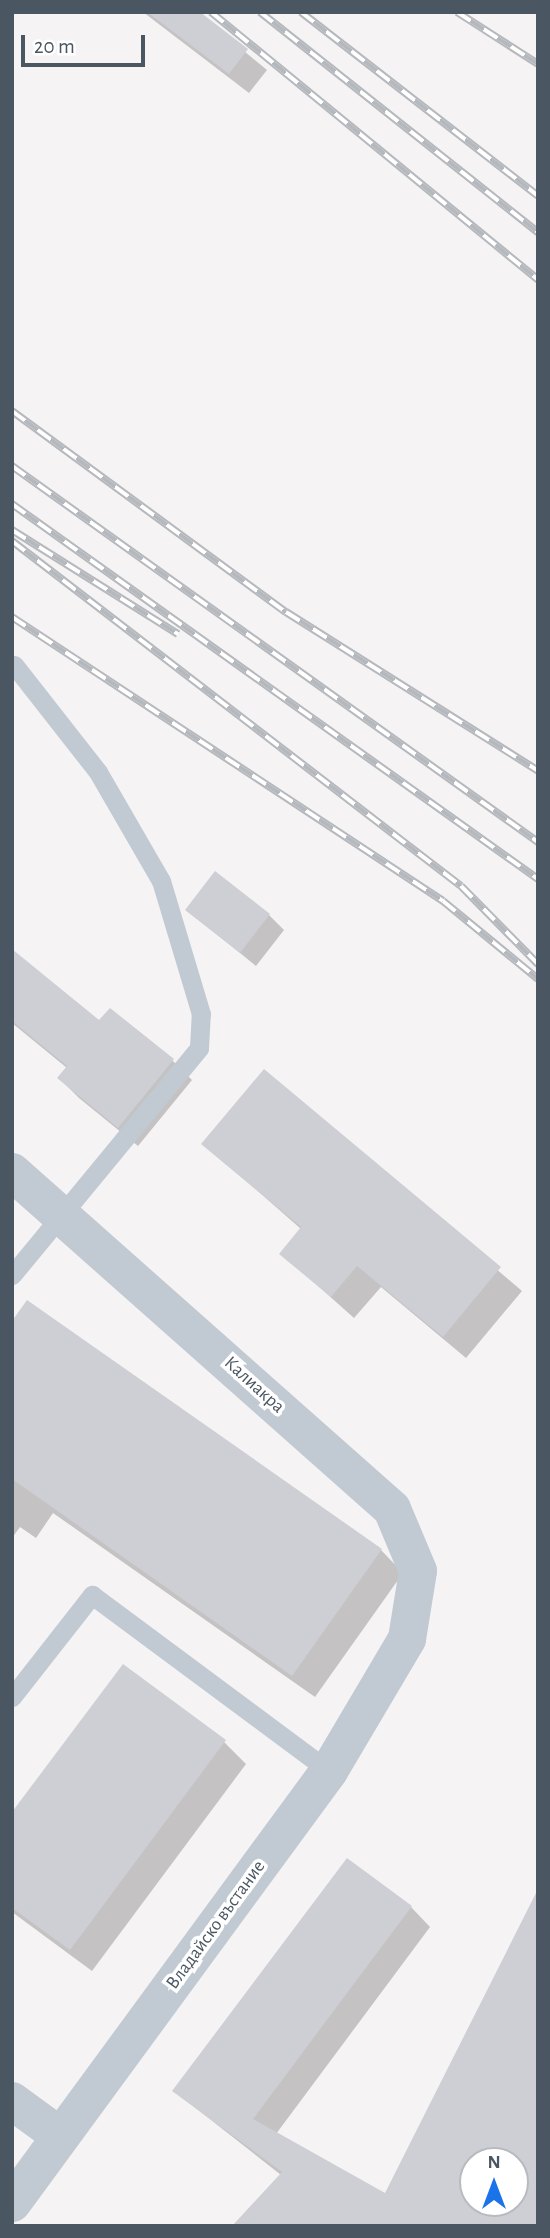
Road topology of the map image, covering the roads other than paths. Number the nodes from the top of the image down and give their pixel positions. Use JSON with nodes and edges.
{"nodes":[{"id":1,"x":14,"y":665,"type":"dead end"},
{"id":2,"x":12,"y":1172,"type":"edge"},
{"id":3,"x":64,"y":1213,"type":"junction"},
{"id":4,"x":12,"y":1275,"type":"edge"},
{"id":5,"x":407,"y":1639,"type":"joint"},
{"id":6,"x":12,"y":1697,"type":"edge"},
{"id":7,"x":329,"y":1771,"type":"junction"},
{"id":8,"x":12,"y":2101,"type":"edge"},
{"id":9,"x":60,"y":2136,"type":"junction"},
{"id":10,"x":12,"y":2203,"type":"edge"}],
"edges":[{"from":1,"to":3,"type":"lane"},
{"from":2,"to":3,"type":"street","name":"Калиакра"},
{"from":3,"to":4,"type":"lane"},
{"from":3,"to":5,"type":"street","name":"Калиакра"},
{"from":5,"to":7,"type":"street","name":"Владайско въстание"},
{"from":6,"to":7,"type":"lane"},
{"from":7,"to":9,"type":"street","name":"Владайско въстание"},
{"from":8,"to":9,"type":"street"},
{"from":9,"to":10,"type":"street","name":"Владайско въстание"}]}
